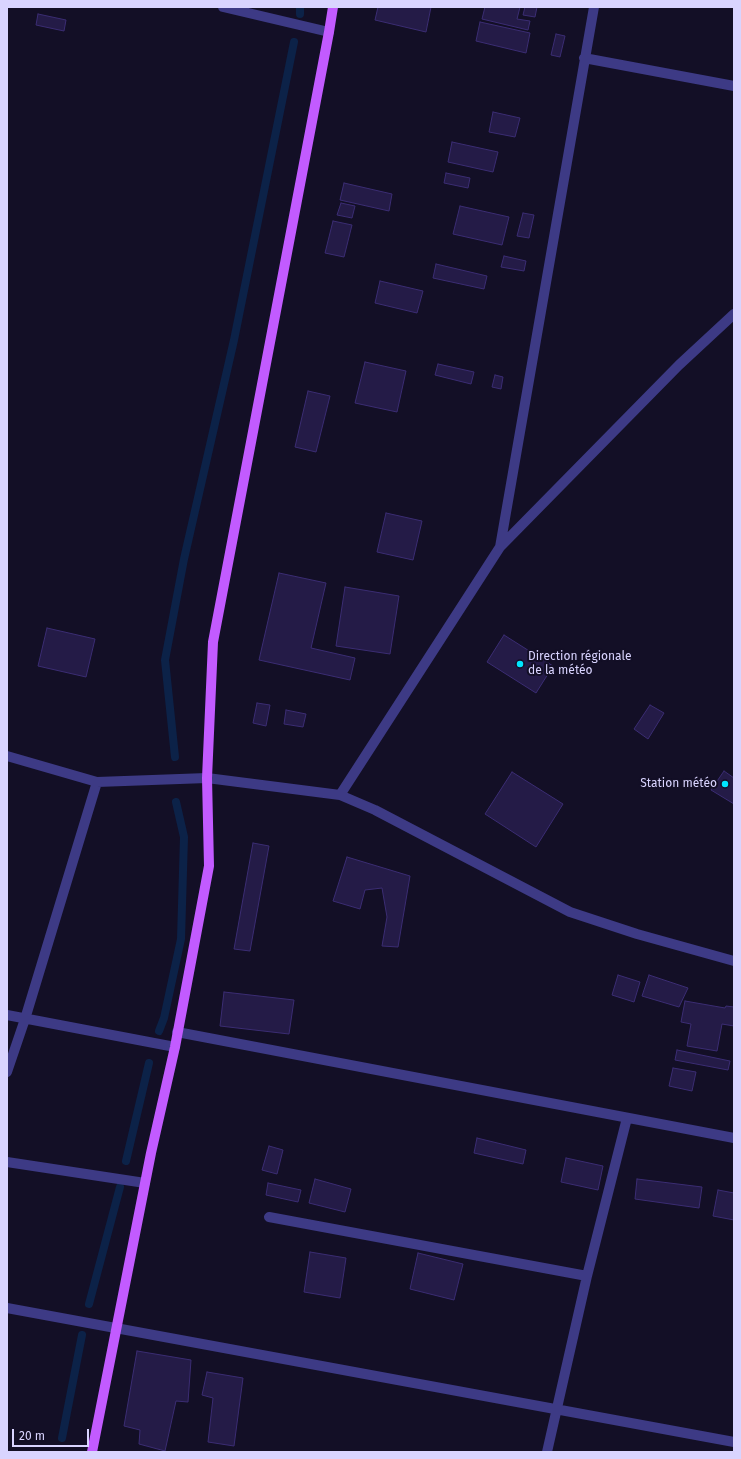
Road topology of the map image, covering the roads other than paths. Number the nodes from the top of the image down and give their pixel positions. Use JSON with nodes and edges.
{"nodes":[{"id":1,"x":223,"y":7,"type":"edge"},
{"id":2,"x":333,"y":7,"type":"edge"},
{"id":3,"x":594,"y":7,"type":"edge"},
{"id":4,"x":329,"y":32,"type":"junction"},
{"id":5,"x":584,"y":58,"type":"junction"},
{"id":6,"x":734,"y":86,"type":"edge"},
{"id":7,"x":734,"y":314,"type":"edge"},
{"id":8,"x":500,"y":547,"type":"junction"},
{"id":9,"x":7,"y":756,"type":"edge"},
{"id":10,"x":208,"y":778,"type":"junction"},
{"id":11,"x":97,"y":782,"type":"junction"},
{"id":12,"x":340,"y":795,"type":"junction"},
{"id":13,"x":734,"y":961,"type":"edge"},
{"id":14,"x":7,"y":1015,"type":"edge"},
{"id":15,"x":25,"y":1019,"type":"junction"},
{"id":16,"x":177,"y":1032,"type":"junction"},
{"id":17,"x":175,"y":1047,"type":"junction"},
{"id":18,"x":7,"y":1072,"type":"edge"},
{"id":19,"x":627,"y":1118,"type":"junction"},
{"id":20,"x":734,"y":1138,"type":"edge"},
{"id":21,"x":7,"y":1162,"type":"edge"},
{"id":22,"x":145,"y":1183,"type":"junction"},
{"id":23,"x":269,"y":1217,"type":"dead end"},
{"id":24,"x":587,"y":1276,"type":"junction"},
{"id":25,"x":7,"y":1308,"type":"edge"},
{"id":26,"x":116,"y":1328,"type":"junction"},
{"id":27,"x":557,"y":1409,"type":"junction"},
{"id":28,"x":734,"y":1442,"type":"edge"},
{"id":29,"x":92,"y":1452,"type":"edge"},
{"id":30,"x":546,"y":1452,"type":"edge"}],
"edges":[{"from":1,"to":4,"type":"street"},
{"from":2,"to":4,"type":"main road"},
{"from":3,"to":5,"type":"street"},
{"from":4,"to":10,"type":"main road"},
{"from":5,"to":6,"type":"street"},
{"from":5,"to":8,"type":"street"},
{"from":7,"to":8,"type":"street"},
{"from":8,"to":12,"type":"street"},
{"from":9,"to":11,"type":"street"},
{"from":10,"to":11,"type":"street"},
{"from":10,"to":12,"type":"street"},
{"from":10,"to":16,"type":"main road"},
{"from":11,"to":15,"type":"street"},
{"from":12,"to":13,"type":"street"},
{"from":14,"to":15,"type":"street"},
{"from":15,"to":17,"type":"street"},
{"from":15,"to":18,"type":"street"},
{"from":16,"to":17,"type":"main road"},
{"from":16,"to":19,"type":"street"},
{"from":17,"to":22,"type":"main road"},
{"from":19,"to":20,"type":"street"},
{"from":19,"to":24,"type":"street"},
{"from":21,"to":22,"type":"street"},
{"from":22,"to":26,"type":"main road"},
{"from":23,"to":24,"type":"street"},
{"from":24,"to":27,"type":"street"},
{"from":25,"to":26,"type":"street"},
{"from":26,"to":27,"type":"street"},
{"from":26,"to":29,"type":"main road"},
{"from":27,"to":28,"type":"street"},
{"from":27,"to":30,"type":"street"}]}
